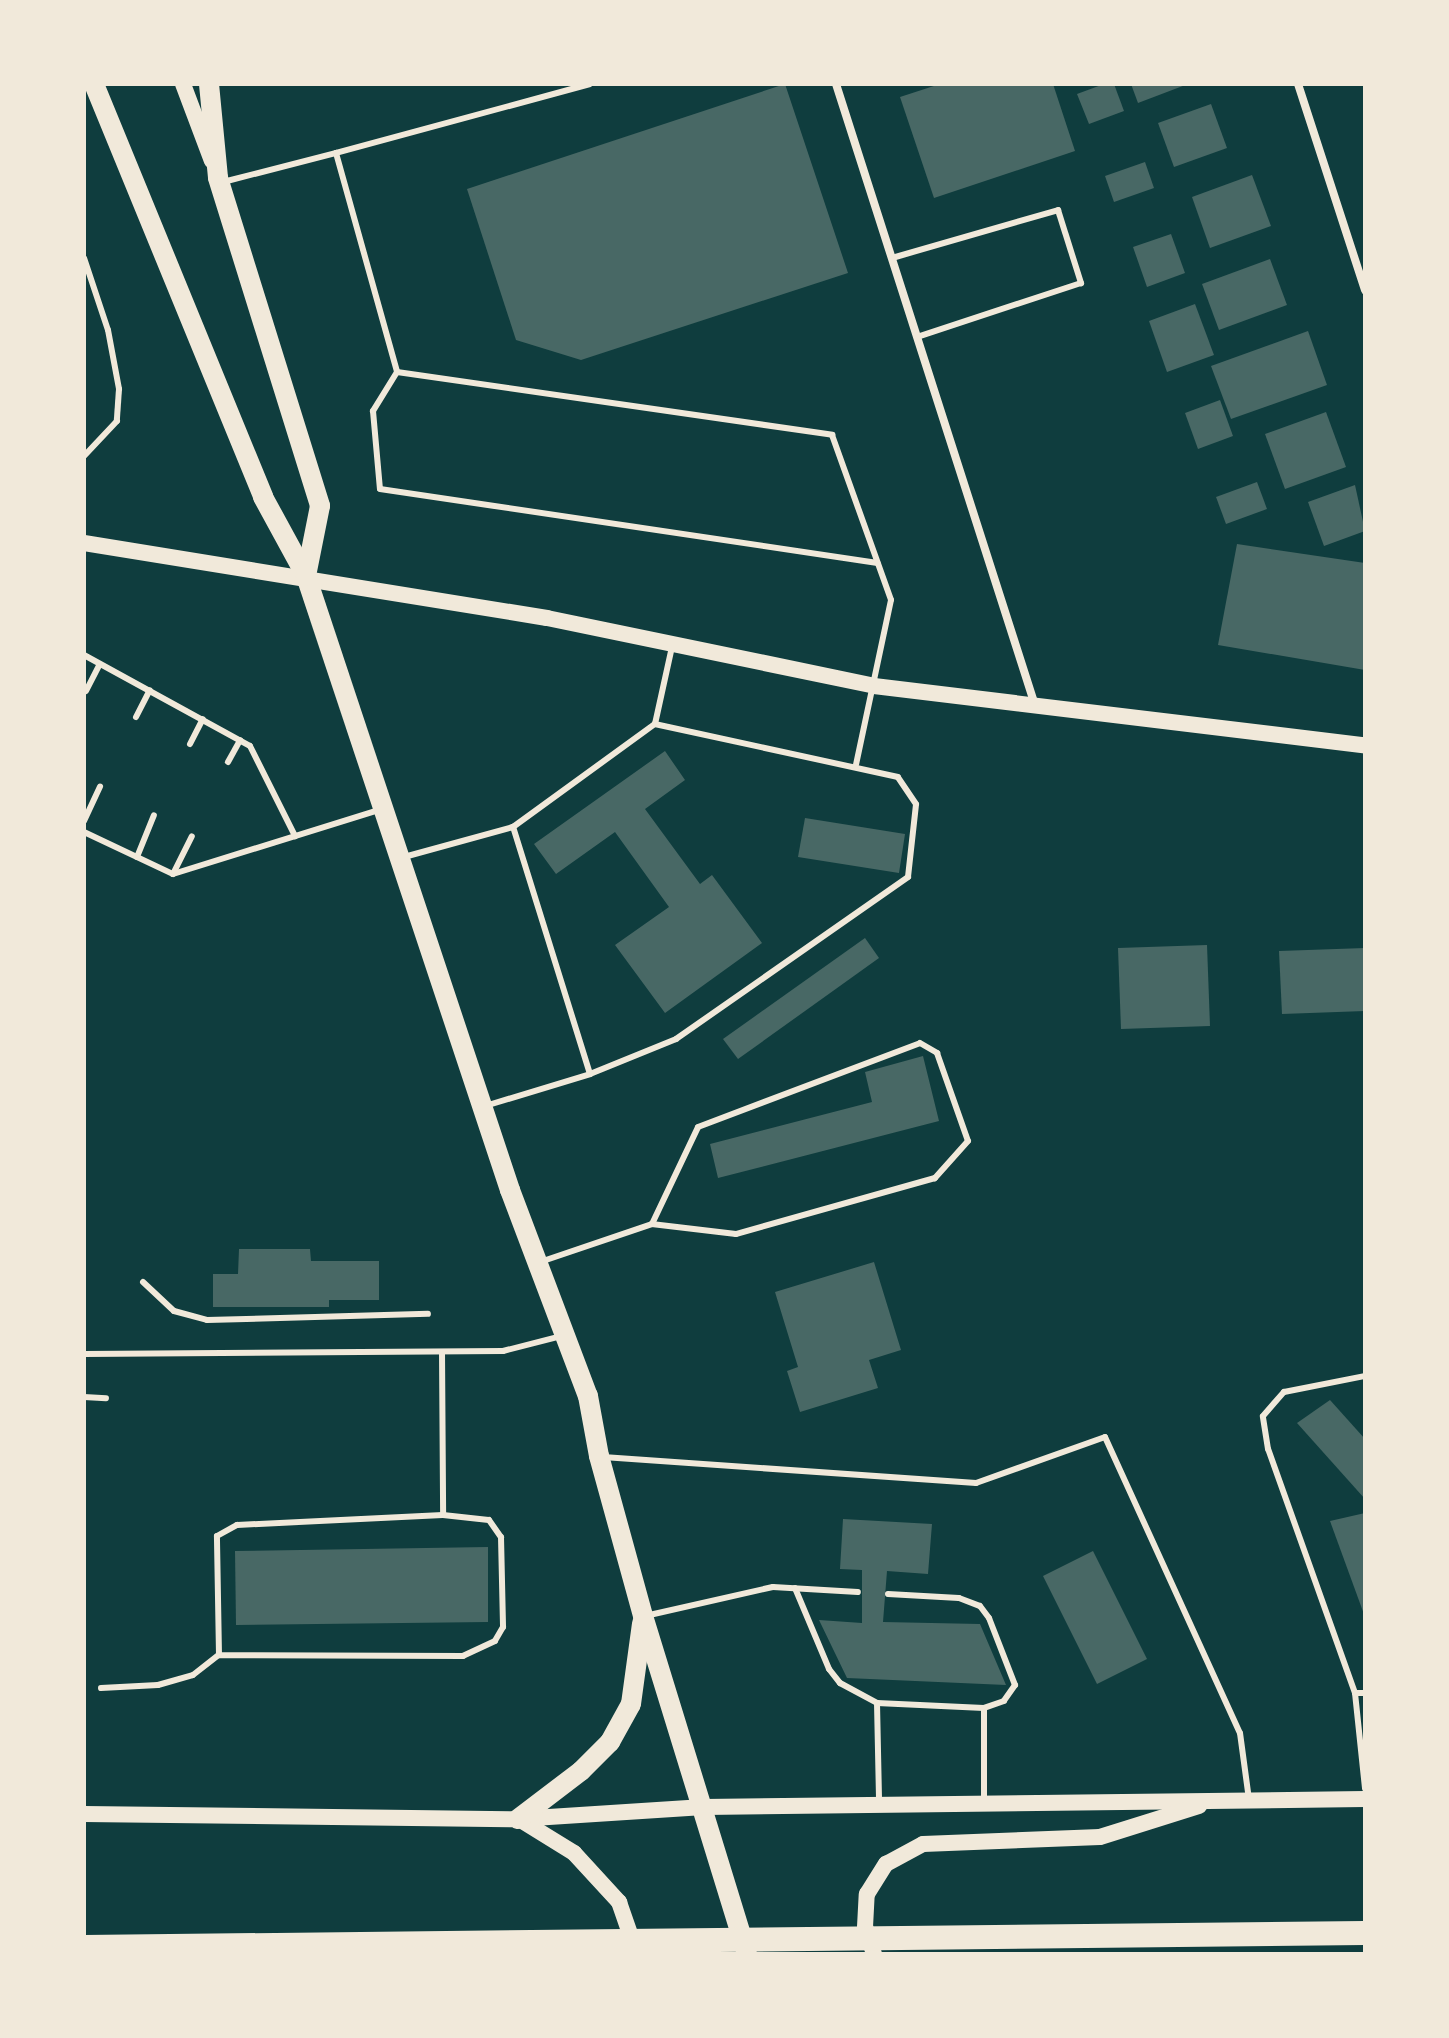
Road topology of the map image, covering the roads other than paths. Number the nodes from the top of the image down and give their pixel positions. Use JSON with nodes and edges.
{"nodes":[{"id":1,"x":94,"y":84,"type":"edge"},
{"id":2,"x":183,"y":84,"type":"edge"},
{"id":3,"x":209,"y":84,"type":"edge"},
{"id":4,"x":590,"y":84,"type":"edge"},
{"id":5,"x":836,"y":84,"type":"edge"},
{"id":6,"x":1298,"y":84,"type":"edge"},
{"id":7,"x":336,"y":153,"type":"junction"},
{"id":8,"x":218,"y":180,"type":"junction"},
{"id":9,"x":84,"y":258,"type":"edge"},
{"id":10,"x":892,"y":258,"type":"junction"},
{"id":11,"x":1365,"y":290,"type":"edge"},
{"id":12,"x":917,"y":337,"type":"junction"},
{"id":13,"x":397,"y":372,"type":"junction"},
{"id":14,"x":84,"y":456,"type":"edge"},
{"id":15,"x":84,"y":543,"type":"edge"},
{"id":16,"x":878,"y":563,"type":"junction"},
{"id":17,"x":306,"y":576,"type":"junction"},
{"id":18,"x":672,"y":647,"type":"junction"},
{"id":19,"x":84,"y":655,"type":"edge"},
{"id":20,"x":100,"y":664,"type":"junction"},
{"id":21,"x":874,"y":686,"type":"junction"},
{"id":22,"x":150,"y":690,"type":"junction"},
{"id":23,"x":86,"y":691,"type":"edge"},
{"id":24,"x":1034,"y":702,"type":"junction"},
{"id":25,"x":136,"y":717,"type":"dead end"},
{"id":26,"x":203,"y":719,"type":"junction"},
{"id":27,"x":655,"y":724,"type":"junction"},
{"id":28,"x":240,"y":740,"type":"junction"},
{"id":29,"x":190,"y":744,"type":"dead end"},
{"id":30,"x":1365,"y":745,"type":"edge"},
{"id":31,"x":228,"y":762,"type":"dead end"},
{"id":32,"x":856,"y":764,"type":"junction"},
{"id":33,"x":100,"y":787,"type":"dead end"},
{"id":34,"x":383,"y":809,"type":"junction"},
{"id":35,"x":154,"y":815,"type":"dead end"},
{"id":36,"x":84,"y":821,"type":"edge"},
{"id":37,"x":513,"y":827,"type":"junction"},
{"id":38,"x":84,"y":832,"type":"edge"},
{"id":39,"x":192,"y":836,"type":"dead end"},
{"id":40,"x":295,"y":836,"type":"junction"},
{"id":41,"x":137,"y":857,"type":"junction"},
{"id":42,"x":399,"y":858,"type":"junction"},
{"id":43,"x":173,"y":874,"type":"junction"},
{"id":44,"x":590,"y":1074,"type":"junction"},
{"id":45,"x":482,"y":1107,"type":"junction"},
{"id":46,"x":652,"y":1224,"type":"junction"},
{"id":47,"x":537,"y":1263,"type":"junction"},
{"id":48,"x":143,"y":1282,"type":"dead end"},
{"id":49,"x":428,"y":1314,"type":"dead end"},
{"id":50,"x":565,"y":1335,"type":"junction"},
{"id":51,"x":442,"y":1352,"type":"junction"},
{"id":52,"x":84,"y":1354,"type":"edge"},
{"id":53,"x":1365,"y":1376,"type":"edge"},
{"id":54,"x":84,"y":1397,"type":"edge"},
{"id":55,"x":106,"y":1398,"type":"dead end"},
{"id":56,"x":599,"y":1456,"type":"junction"},
{"id":57,"x":443,"y":1515,"type":"junction"},
{"id":58,"x":795,"y":1588,"type":"junction"},
{"id":59,"x":858,"y":1592,"type":"dead end"},
{"id":60,"x":888,"y":1594,"type":"dead end"},
{"id":61,"x":643,"y":1616,"type":"junction"},
{"id":62,"x":219,"y":1655,"type":"junction"},
{"id":63,"x":101,"y":1688,"type":"dead end"},
{"id":64,"x":1355,"y":1693,"type":"junction"},
{"id":65,"x":1365,"y":1693,"type":"edge"},
{"id":66,"x":877,"y":1703,"type":"junction"},
{"id":67,"x":984,"y":1708,"type":"junction"},
{"id":68,"x":1365,"y":1788,"type":"edge"},
{"id":69,"x":1365,"y":1799,"type":"edge"},
{"id":70,"x":1249,"y":1800,"type":"junction"},
{"id":71,"x":1215,"y":1801,"type":"junction"},
{"id":72,"x":984,"y":1804,"type":"junction"},
{"id":73,"x":879,"y":1805,"type":"junction"},
{"id":74,"x":704,"y":1807,"type":"junction"},
{"id":75,"x":84,"y":1814,"type":"edge"},
{"id":76,"x":518,"y":1819,"type":"junction"},
{"id":77,"x":1358,"y":1930,"type":"edge"},
{"id":78,"x":84,"y":1947,"type":"edge"},
{"id":79,"x":637,"y":1954,"type":"edge"},
{"id":80,"x":747,"y":1954,"type":"edge"},
{"id":81,"x":874,"y":1954,"type":"edge"}],
"edges":[{"from":1,"to":17,"type":"main road"},
{"from":2,"to":8,"type":"main road"},
{"from":3,"to":8,"type":"main road"},
{"from":4,"to":7,"type":"lane"},
{"from":5,"to":10,"type":"street"},
{"from":6,"to":11,"type":"street"},
{"from":7,"to":8,"type":"lane"},
{"from":7,"to":13,"type":"lane"},
{"from":8,"to":17,"type":"main road"},
{"from":9,"to":14,"type":"lane"},
{"from":10,"to":12,"type":"street"},
{"from":10,"to":12,"type":"lane"},
{"from":12,"to":24,"type":"street"},
{"from":13,"to":16,"type":"lane"},
{"from":13,"to":16,"type":"lane"},
{"from":15,"to":17,"type":"main road"},
{"from":16,"to":21,"type":"lane"},
{"from":17,"to":18,"type":"main road"},
{"from":17,"to":34,"type":"main road"},
{"from":18,"to":21,"type":"main road"},
{"from":18,"to":27,"type":"lane"},
{"from":19,"to":20,"type":"lane"},
{"from":20,"to":22,"type":"lane"},
{"from":20,"to":23,"type":"lane"},
{"from":21,"to":24,"type":"main road"},
{"from":21,"to":32,"type":"lane"},
{"from":22,"to":25,"type":"lane"},
{"from":22,"to":26,"type":"lane"},
{"from":24,"to":30,"type":"main road"},
{"from":26,"to":28,"type":"lane"},
{"from":26,"to":29,"type":"lane"},
{"from":27,"to":32,"type":"lane"},
{"from":27,"to":37,"type":"lane"},
{"from":28,"to":31,"type":"lane"},
{"from":28,"to":40,"type":"lane"},
{"from":32,"to":44,"type":"lane"},
{"from":33,"to":36,"type":"lane"},
{"from":34,"to":40,"type":"lane"},
{"from":34,"to":42,"type":"main road"},
{"from":35,"to":41,"type":"lane"},
{"from":37,"to":42,"type":"lane"},
{"from":37,"to":44,"type":"lane"},
{"from":38,"to":41,"type":"lane"},
{"from":39,"to":43,"type":"lane"},
{"from":40,"to":43,"type":"lane"},
{"from":41,"to":43,"type":"lane"},
{"from":42,"to":45,"type":"main road"},
{"from":44,"to":45,"type":"lane"},
{"from":45,"to":47,"type":"main road"},
{"from":46,"to":46,"type":"lane"},
{"from":46,"to":47,"type":"lane"},
{"from":47,"to":50,"type":"main road"},
{"from":48,"to":49,"type":"lane"},
{"from":50,"to":51,"type":"lane"},
{"from":50,"to":56,"type":"main road"},
{"from":51,"to":52,"type":"lane"},
{"from":51,"to":57,"type":"lane"},
{"from":53,"to":64,"type":"lane"},
{"from":54,"to":55,"type":"lane"},
{"from":56,"to":61,"type":"main road"},
{"from":56,"to":70,"type":"lane"},
{"from":57,"to":62,"type":"lane"},
{"from":57,"to":62,"type":"lane"},
{"from":58,"to":59,"type":"lane"},
{"from":58,"to":61,"type":"lane"},
{"from":58,"to":66,"type":"lane"},
{"from":60,"to":67,"type":"lane"},
{"from":61,"to":74,"type":"main road"},
{"from":61,"to":76,"type":"main road"},
{"from":62,"to":63,"type":"lane"},
{"from":64,"to":65,"type":"lane"},
{"from":64,"to":68,"type":"lane"},
{"from":66,"to":67,"type":"lane"},
{"from":66,"to":73,"type":"lane"},
{"from":67,"to":72,"type":"lane"},
{"from":69,"to":70,"type":"main road"},
{"from":70,"to":71,"type":"main road"},
{"from":71,"to":72,"type":"main road"},
{"from":71,"to":81,"type":"main road"},
{"from":72,"to":73,"type":"main road"},
{"from":73,"to":74,"type":"main road"},
{"from":74,"to":76,"type":"main road"},
{"from":74,"to":80,"type":"main road"},
{"from":75,"to":76,"type":"main road"},
{"from":76,"to":79,"type":"main road"},
{"from":77,"to":78,"type":"highway"}]}
